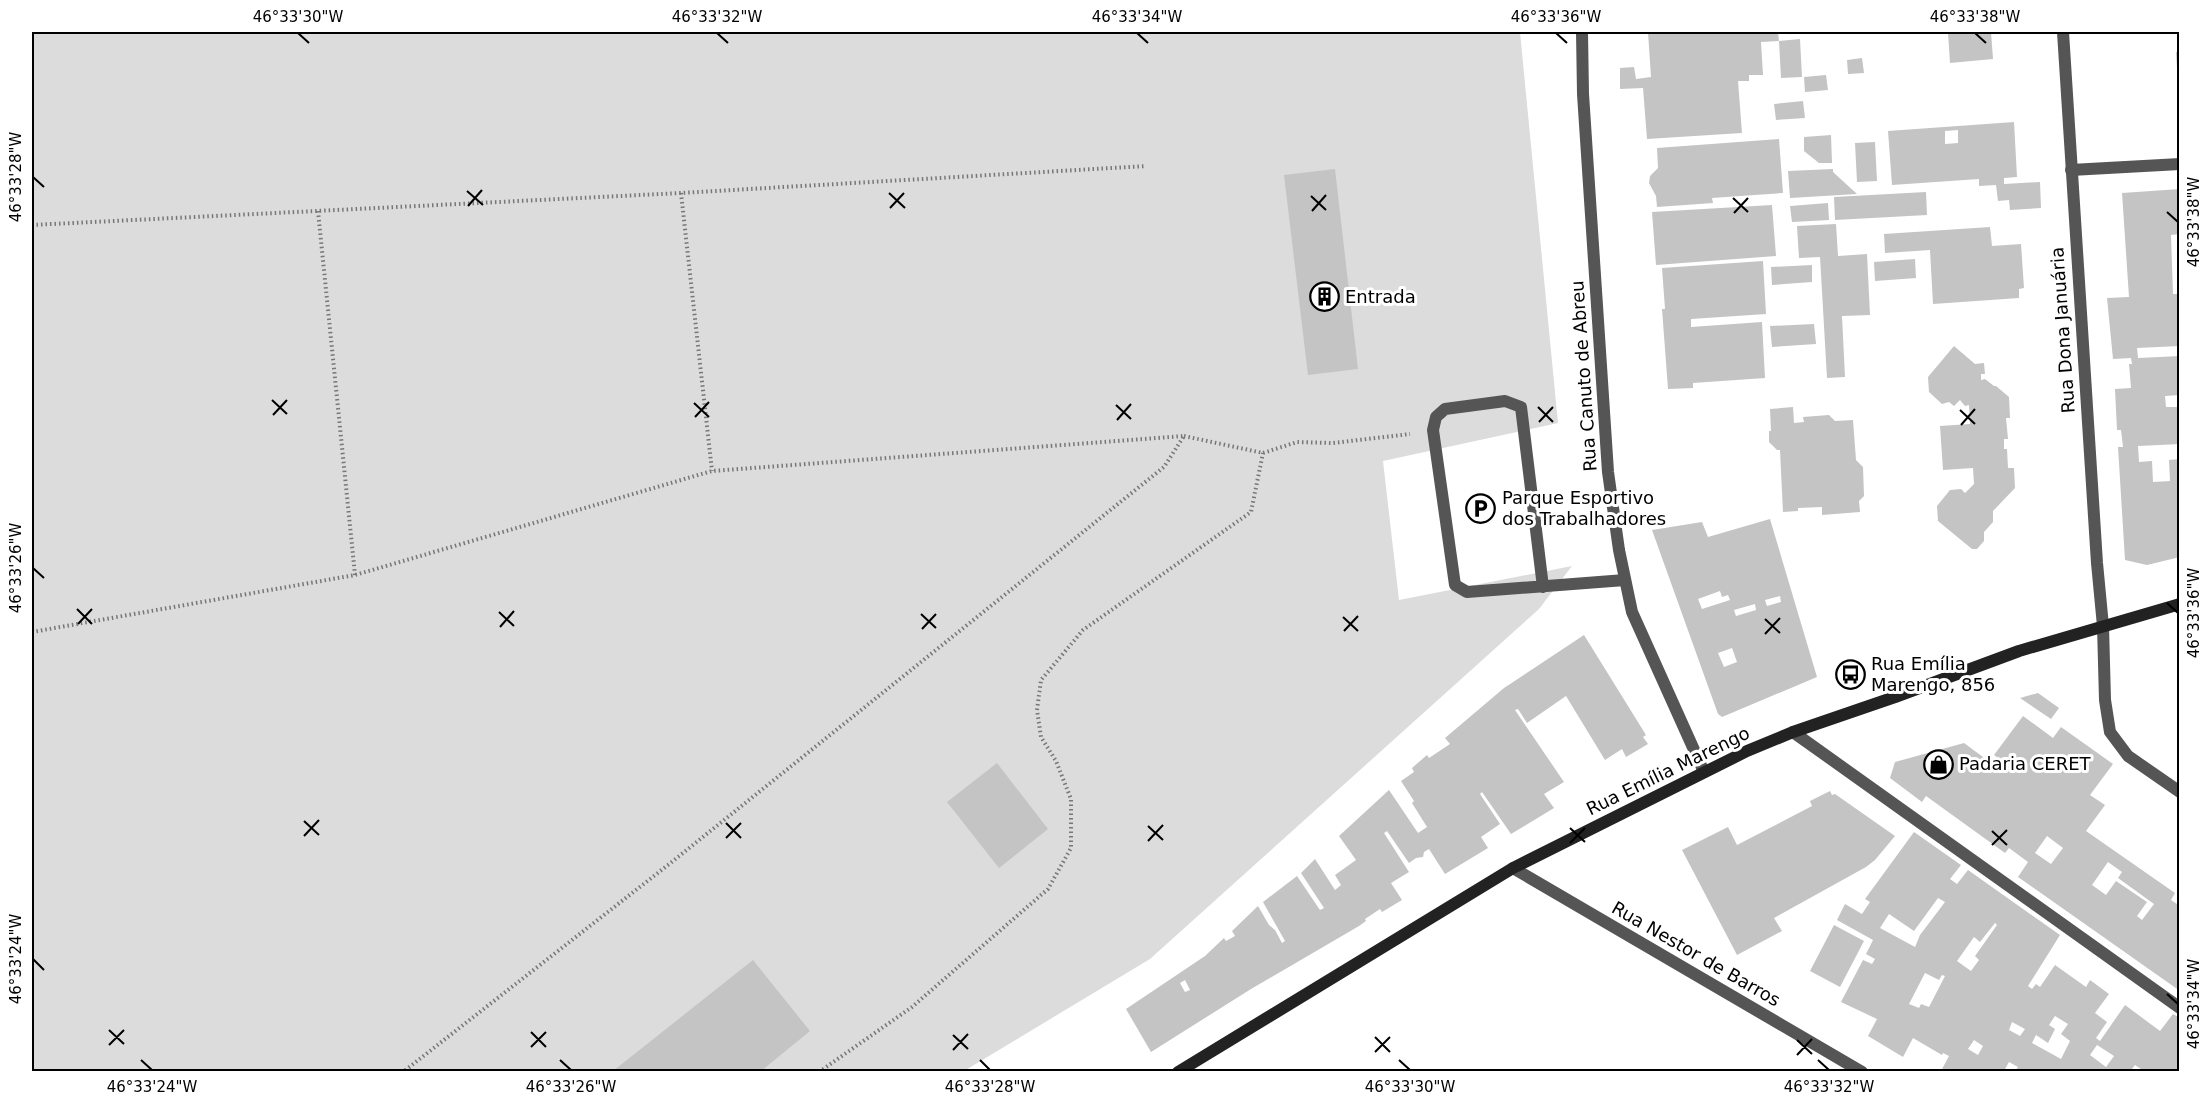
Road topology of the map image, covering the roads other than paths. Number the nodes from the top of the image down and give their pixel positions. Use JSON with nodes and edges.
{"nodes":[{"id":1,"x":1582,"y":32,"type":"edge"},
{"id":2,"x":2063,"y":32,"type":"edge"},
{"id":3,"x":2180,"y":164,"type":"edge"},
{"id":4,"x":2071,"y":170,"type":"junction"},
{"id":5,"x":1625,"y":580,"type":"junction"},
{"id":6,"x":1543,"y":587,"type":"junction"},
{"id":7,"x":2180,"y":604,"type":"edge"},
{"id":8,"x":2103,"y":626,"type":"junction"},
{"id":9,"x":1793,"y":732,"type":"junction"},
{"id":10,"x":1704,"y":772,"type":"junction"},
{"id":11,"x":2180,"y":792,"type":"edge"},
{"id":12,"x":1513,"y":868,"type":"junction"},
{"id":13,"x":2180,"y":1008,"type":"edge"},
{"id":14,"x":1846,"y":1067,"type":"edge"},
{"id":15,"x":1178,"y":1071,"type":"edge"},
{"id":16,"x":1862,"y":1071,"type":"edge"}],
"edges":[{"from":1,"to":5,"type":"street","name":"Rua Canuto de Abreu"},
{"from":2,"to":4,"type":"street","name":"Rua Dona Januária"},
{"from":3,"to":4,"type":"street"},
{"from":4,"to":8,"type":"street","name":"Rua Dona Januária"},
{"from":5,"to":6,"type":"street"},
{"from":5,"to":10,"type":"street","name":"Rua Canuto de Abreu"},
{"from":6,"to":6,"type":"street"},
{"from":7,"to":8,"type":"main road","name":"Rua Emília Marengo"},
{"from":8,"to":9,"type":"main road","name":"Rua Emília Marengo"},
{"from":8,"to":11,"type":"street","name":"Rua Dona Januária"},
{"from":9,"to":10,"type":"main road","name":"Rua Emília Marengo"},
{"from":9,"to":13,"type":"street"},
{"from":10,"to":12,"type":"main road","name":"Rua Emília Marengo"},
{"from":12,"to":14,"type":"street","name":"Rua Nestor de Barros"},
{"from":12,"to":15,"type":"main road","name":"Rua Emília Marengo"},
{"from":14,"to":16,"type":"street","name":"Rua Nestor de Barros"}]}
